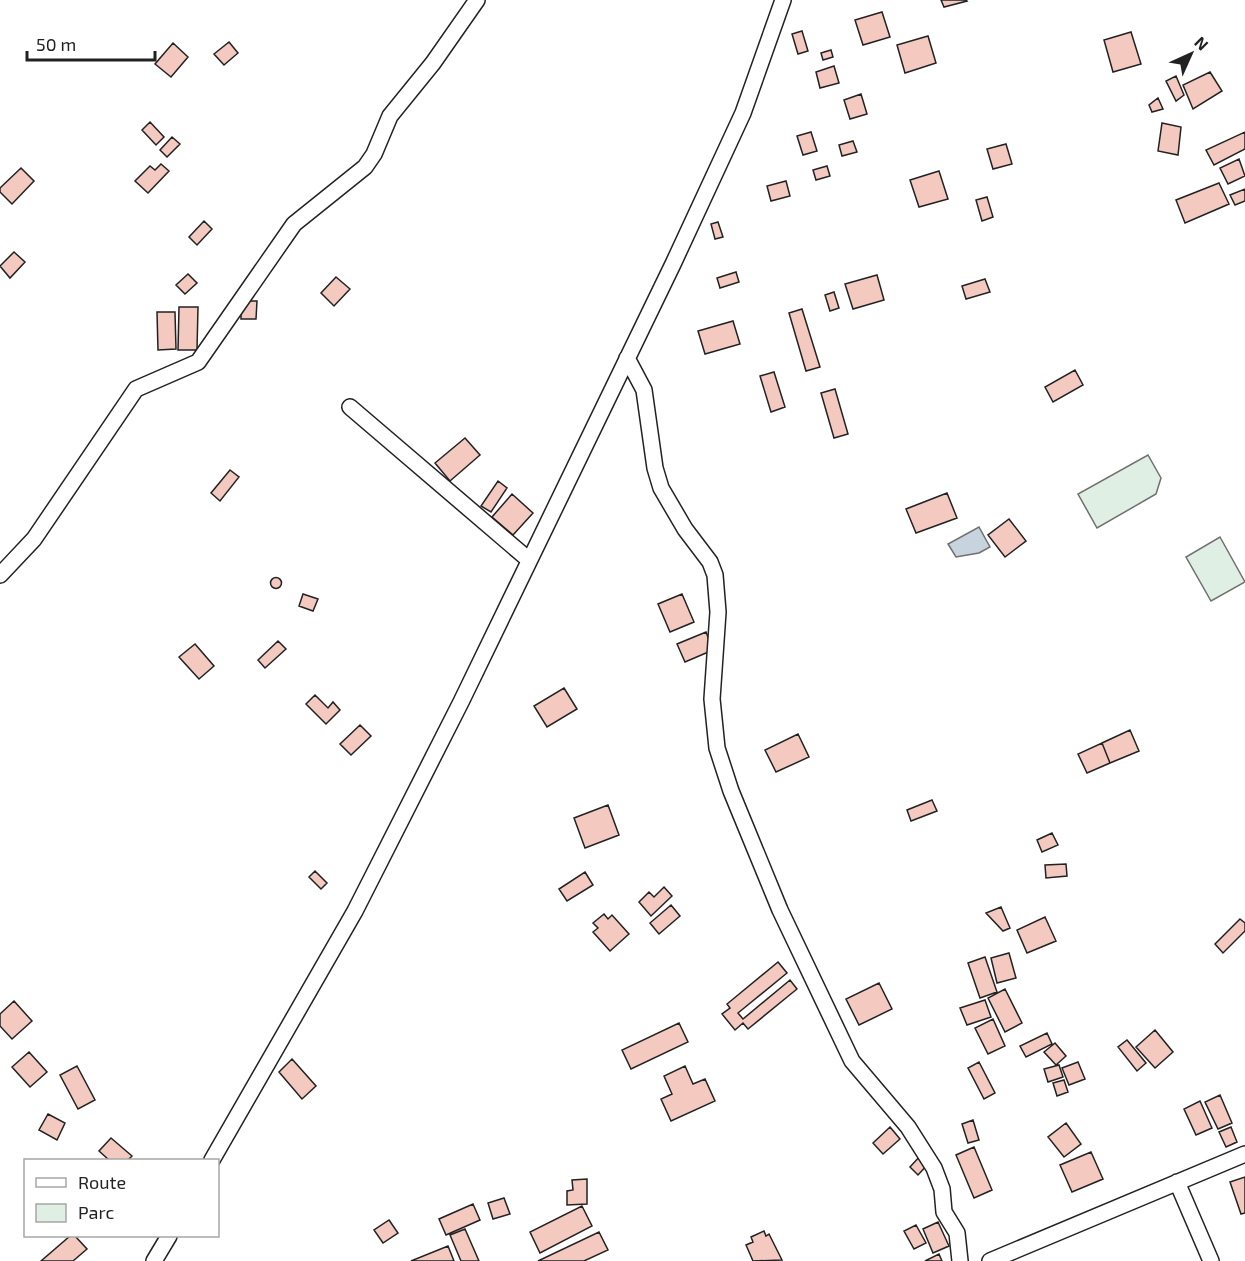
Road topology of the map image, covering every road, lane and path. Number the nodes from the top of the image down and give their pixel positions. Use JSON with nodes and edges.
{"nodes":[{"id":1,"x":477,"y":0,"type":"edge"},
{"id":2,"x":783,"y":0,"type":"edge"},
{"id":3,"x":627,"y":358,"type":"junction"},
{"id":4,"x":350,"y":407,"type":"dead end"},
{"id":5,"x":530,"y":560,"type":"junction"},
{"id":6,"x":0,"y":575,"type":"edge"},
{"id":7,"x":1245,"y":1154,"type":"edge"},
{"id":8,"x":213,"y":1159,"type":"edge"},
{"id":9,"x":1177,"y":1182,"type":"junction"},
{"id":10,"x":168,"y":1237,"type":"edge"},
{"id":11,"x":154,"y":1261,"type":"edge"},
{"id":12,"x":960,"y":1261,"type":"edge"},
{"id":13,"x":990,"y":1261,"type":"edge"},
{"id":14,"x":1211,"y":1261,"type":"edge"}],
"edges":[{"from":1,"to":6,"type":"street"},
{"from":2,"to":3,"type":"street"},
{"from":3,"to":5,"type":"street"},
{"from":3,"to":12,"type":"street"},
{"from":4,"to":5,"type":"street"},
{"from":5,"to":8,"type":"street"},
{"from":7,"to":9,"type":"street"},
{"from":9,"to":13,"type":"street"},
{"from":9,"to":14,"type":"street"},
{"from":10,"to":11,"type":"street"}]}
